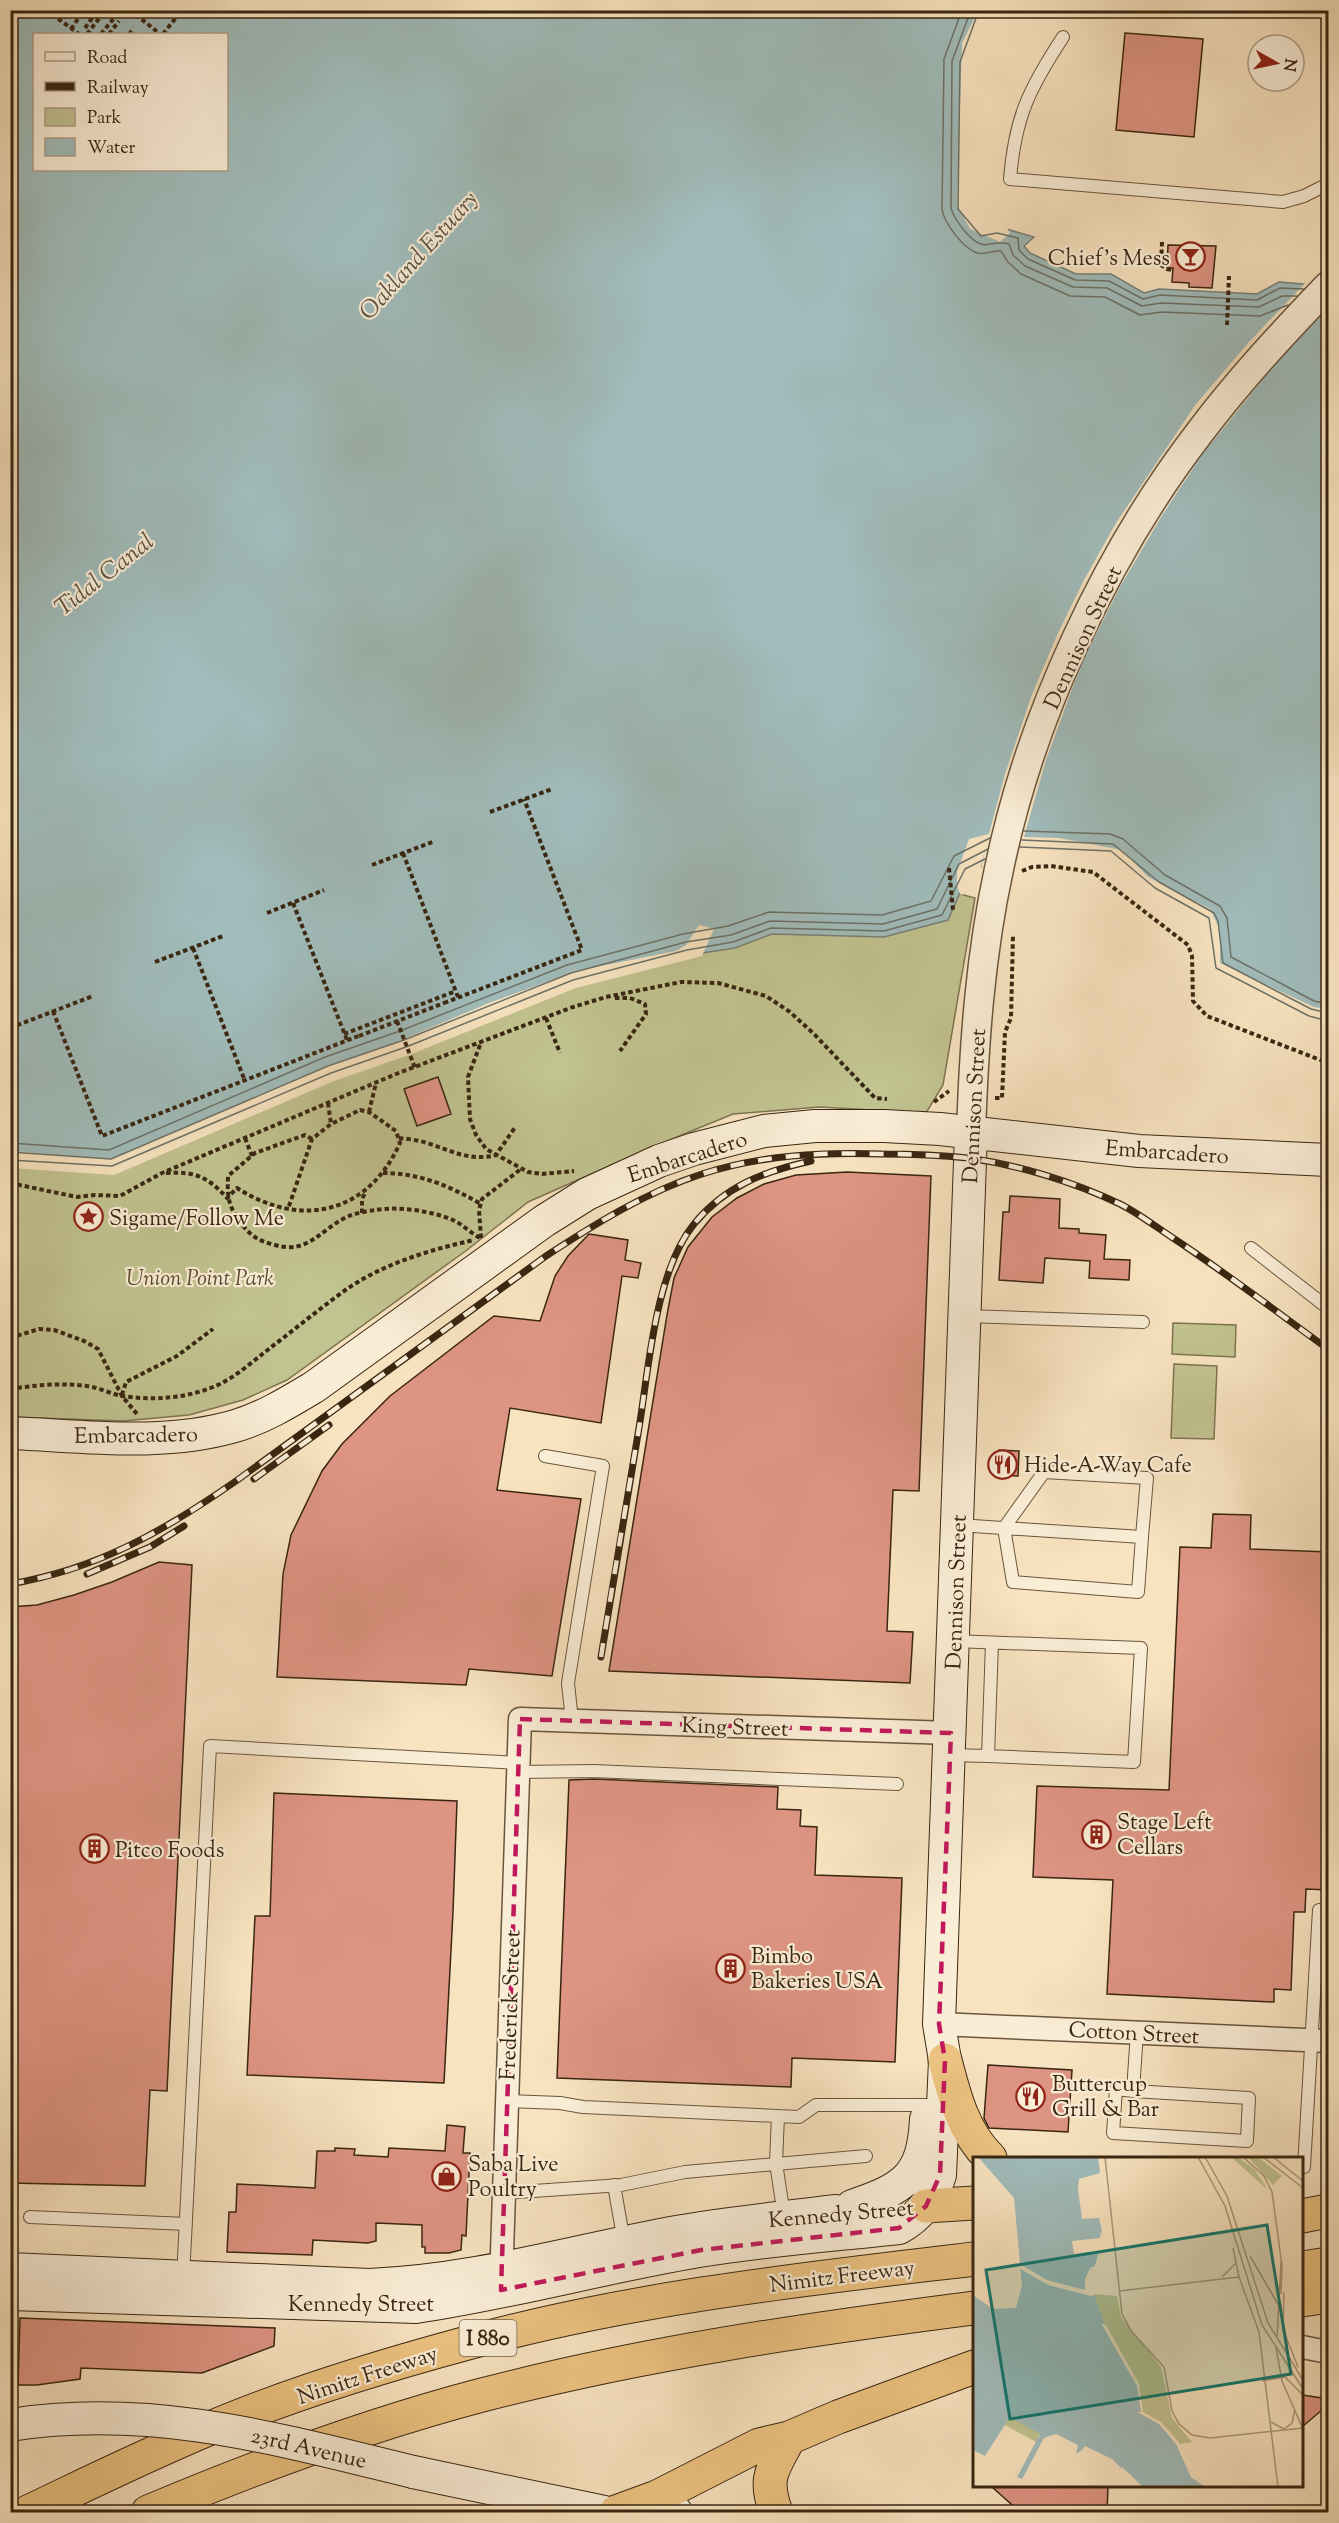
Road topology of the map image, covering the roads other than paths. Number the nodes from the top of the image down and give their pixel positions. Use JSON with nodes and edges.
{"nodes":[{"id":1,"x":1063,"y":37,"type":"dead end"},
{"id":2,"x":1329,"y":184,"type":"edge"},
{"id":3,"x":1329,"y":286,"type":"edge"},
{"id":4,"x":970,"y":1134,"type":"junction"},
{"id":5,"x":1329,"y":1160,"type":"edge"},
{"id":6,"x":1251,"y":1248,"type":"dead end"},
{"id":7,"x":1329,"y":1308,"type":"edge"},
{"id":8,"x":964,"y":1316,"type":"junction"},
{"id":9,"x":1143,"y":1322,"type":"dead end"},
{"id":10,"x":10,"y":1433,"type":"edge"},
{"id":11,"x":545,"y":1456,"type":"dead end"},
{"id":12,"x":958,"y":1524,"type":"junction"},
{"id":13,"x":1004,"y":1528,"type":"junction"},
{"id":14,"x":1142,"y":1537,"type":"junction"},
{"id":15,"x":954,"y":1641,"type":"junction"},
{"id":16,"x":992,"y":1643,"type":"junction"},
{"id":17,"x":520,"y":1719,"type":"joint"},
{"id":18,"x":572,"y":1721,"type":"junction"},
{"id":19,"x":951,"y":1744,"type":"junction"},
{"id":20,"x":988,"y":1756,"type":"junction"},
{"id":21,"x":518,"y":1767,"type":"junction"},
{"id":22,"x":897,"y":1784,"type":"dead end"},
{"id":23,"x":1319,"y":1910,"type":"dead end"},
{"id":24,"x":939,"y":2024,"type":"junction"},
{"id":25,"x":1137,"y":2032,"type":"junction"},
{"id":26,"x":1320,"y":2041,"type":"edge"},
{"id":27,"x":945,"y":2060,"type":"junction"},
{"id":28,"x":1133,"y":2091,"type":"junction"},
{"id":29,"x":506,"y":2101,"type":"junction"},
{"id":30,"x":927,"y":2105,"type":"junction"},
{"id":31,"x":778,"y":2116,"type":"junction"},
{"id":32,"x":866,"y":2156,"type":"dead end"},
{"id":33,"x":989,"y":2157,"type":"edge"},
{"id":34,"x":776,"y":2163,"type":"junction"},
{"id":35,"x":1304,"y":2167,"type":"dead end"},
{"id":36,"x":614,"y":2185,"type":"junction"},
{"id":37,"x":502,"y":2193,"type":"junction"},
{"id":38,"x":973,"y":2203,"type":"edge"},
{"id":39,"x":926,"y":2206,"type":"junction"},
{"id":40,"x":834,"y":2211,"type":"junction"},
{"id":41,"x":30,"y":2217,"type":"dead end"},
{"id":42,"x":784,"y":2217,"type":"junction"},
{"id":43,"x":186,"y":2224,"type":"junction"},
{"id":44,"x":624,"y":2243,"type":"junction"},
{"id":45,"x":973,"y":2259,"type":"edge"},
{"id":46,"x":1329,"y":2264,"type":"edge"},
{"id":47,"x":1303,"y":2268,"type":"edge"},
{"id":48,"x":10,"y":2269,"type":"edge"},
{"id":49,"x":501,"y":2279,"type":"junction"},
{"id":50,"x":182,"y":2288,"type":"junction"},
{"id":51,"x":10,"y":2294,"type":"edge"},
{"id":52,"x":1329,"y":2296,"type":"edge"},
{"id":53,"x":1303,"y":2300,"type":"edge"},
{"id":54,"x":973,"y":2308,"type":"edge"},
{"id":55,"x":1303,"y":2347,"type":"edge"},
{"id":56,"x":1329,"y":2352,"type":"edge"},
{"id":57,"x":973,"y":2368,"type":"edge"},
{"id":58,"x":10,"y":2426,"type":"edge"},
{"id":59,"x":789,"y":2438,"type":"junction"},
{"id":60,"x":28,"y":2512,"type":"edge"},
{"id":61,"x":148,"y":2512,"type":"edge"},
{"id":62,"x":604,"y":2512,"type":"edge"},
{"id":63,"x":616,"y":2512,"type":"edge"},
{"id":64,"x":648,"y":2512,"type":"edge"},
{"id":65,"x":676,"y":2512,"type":"edge"},
{"id":66,"x":776,"y":2512,"type":"edge"}],
"edges":[{"from":1,"to":2,"type":"lane"},
{"from":3,"to":4,"type":"street","name":"Dennison Street"},
{"from":4,"to":5,"type":"main road","name":"Embarcadero"},
{"from":4,"to":8,"type":"main road","name":"Dennison Street"},
{"from":4,"to":10,"type":"main road","name":"Embarcadero"},
{"from":6,"to":7,"type":"lane"},
{"from":8,"to":9,"type":"lane"},
{"from":8,"to":12,"type":"main road","name":"Dennison Street"},
{"from":11,"to":18,"type":"lane"},
{"from":12,"to":13,"type":"lane"},
{"from":12,"to":15,"type":"main road","name":"Dennison Street"},
{"from":13,"to":14,"type":"lane"},
{"from":13,"to":14,"type":"lane"},
{"from":13,"to":14,"type":"lane"},
{"from":15,"to":16,"type":"lane"},
{"from":15,"to":19,"type":"main road","name":"Dennison Street"},
{"from":16,"to":20,"type":"lane"},
{"from":16,"to":20,"type":"lane"},
{"from":17,"to":18,"type":"street","name":"King Street"},
{"from":17,"to":21,"type":"street","name":"Frederick Street"},
{"from":18,"to":19,"type":"street","name":"King Street"},
{"from":19,"to":20,"type":"lane"},
{"from":19,"to":24,"type":"main road","name":"Dennison Street"},
{"from":21,"to":22,"type":"lane"},
{"from":21,"to":29,"type":"street","name":"Frederick Street"},
{"from":21,"to":43,"type":"lane"},
{"from":23,"to":26,"type":"lane"},
{"from":24,"to":25,"type":"street","name":"Cotton Street"},
{"from":24,"to":27,"type":"main road","name":"Dennison Street"},
{"from":24,"to":30,"type":"main road","name":"Dennison Street"},
{"from":25,"to":26,"type":"street","name":"Cotton Street"},
{"from":25,"to":28,"type":"lane"},
{"from":26,"to":35,"type":"lane"},
{"from":27,"to":33,"type":"highway"},
{"from":27,"to":39,"type":"main road","name":"Dennison Street"},
{"from":28,"to":28,"type":"lane"},
{"from":29,"to":31,"type":"lane"},
{"from":29,"to":37,"type":"street","name":"Frederick Street"},
{"from":30,"to":31,"type":"lane"},
{"from":30,"to":40,"type":"main road","name":"Dennison Street"},
{"from":31,"to":34,"type":"lane"},
{"from":32,"to":34,"type":"lane"},
{"from":34,"to":36,"type":"lane"},
{"from":34,"to":42,"type":"lane"},
{"from":36,"to":37,"type":"lane"},
{"from":36,"to":44,"type":"lane"},
{"from":37,"to":49,"type":"street","name":"Frederick Street"},
{"from":38,"to":39,"type":"highway"},
{"from":39,"to":40,"type":"main road","name":"Kennedy Street"},
{"from":39,"to":49,"type":"main road","name":"Kennedy Street"},
{"from":40,"to":42,"type":"main road","name":"Kennedy Street"},
{"from":41,"to":43,"type":"lane"},
{"from":42,"to":44,"type":"main road","name":"Kennedy Street"},
{"from":43,"to":50,"type":"lane"},
{"from":44,"to":49,"type":"main road","name":"Kennedy Street"},
{"from":45,"to":60,"type":"highway","name":"Nimitz Freeway","number":"I 880"},
{"from":46,"to":47,"type":"highway"},
{"from":48,"to":50,"type":"main road","name":"Kennedy Street"},
{"from":49,"to":50,"type":"main road","name":"Kennedy Street"},
{"from":50,"to":51,"type":"main road","name":"Kennedy Street"},
{"from":52,"to":53,"type":"highway"},
{"from":54,"to":61,"type":"highway","number":"I 880"},
{"from":55,"to":56,"type":"street"},
{"from":57,"to":59,"type":"highway"},
{"from":58,"to":62,"type":"main road","name":"23rd Avenue","bridge":true},
{"from":59,"to":63,"type":"highway"},
{"from":59,"to":66,"type":"highway"},
{"from":64,"to":65,"type":"main road"}]}
